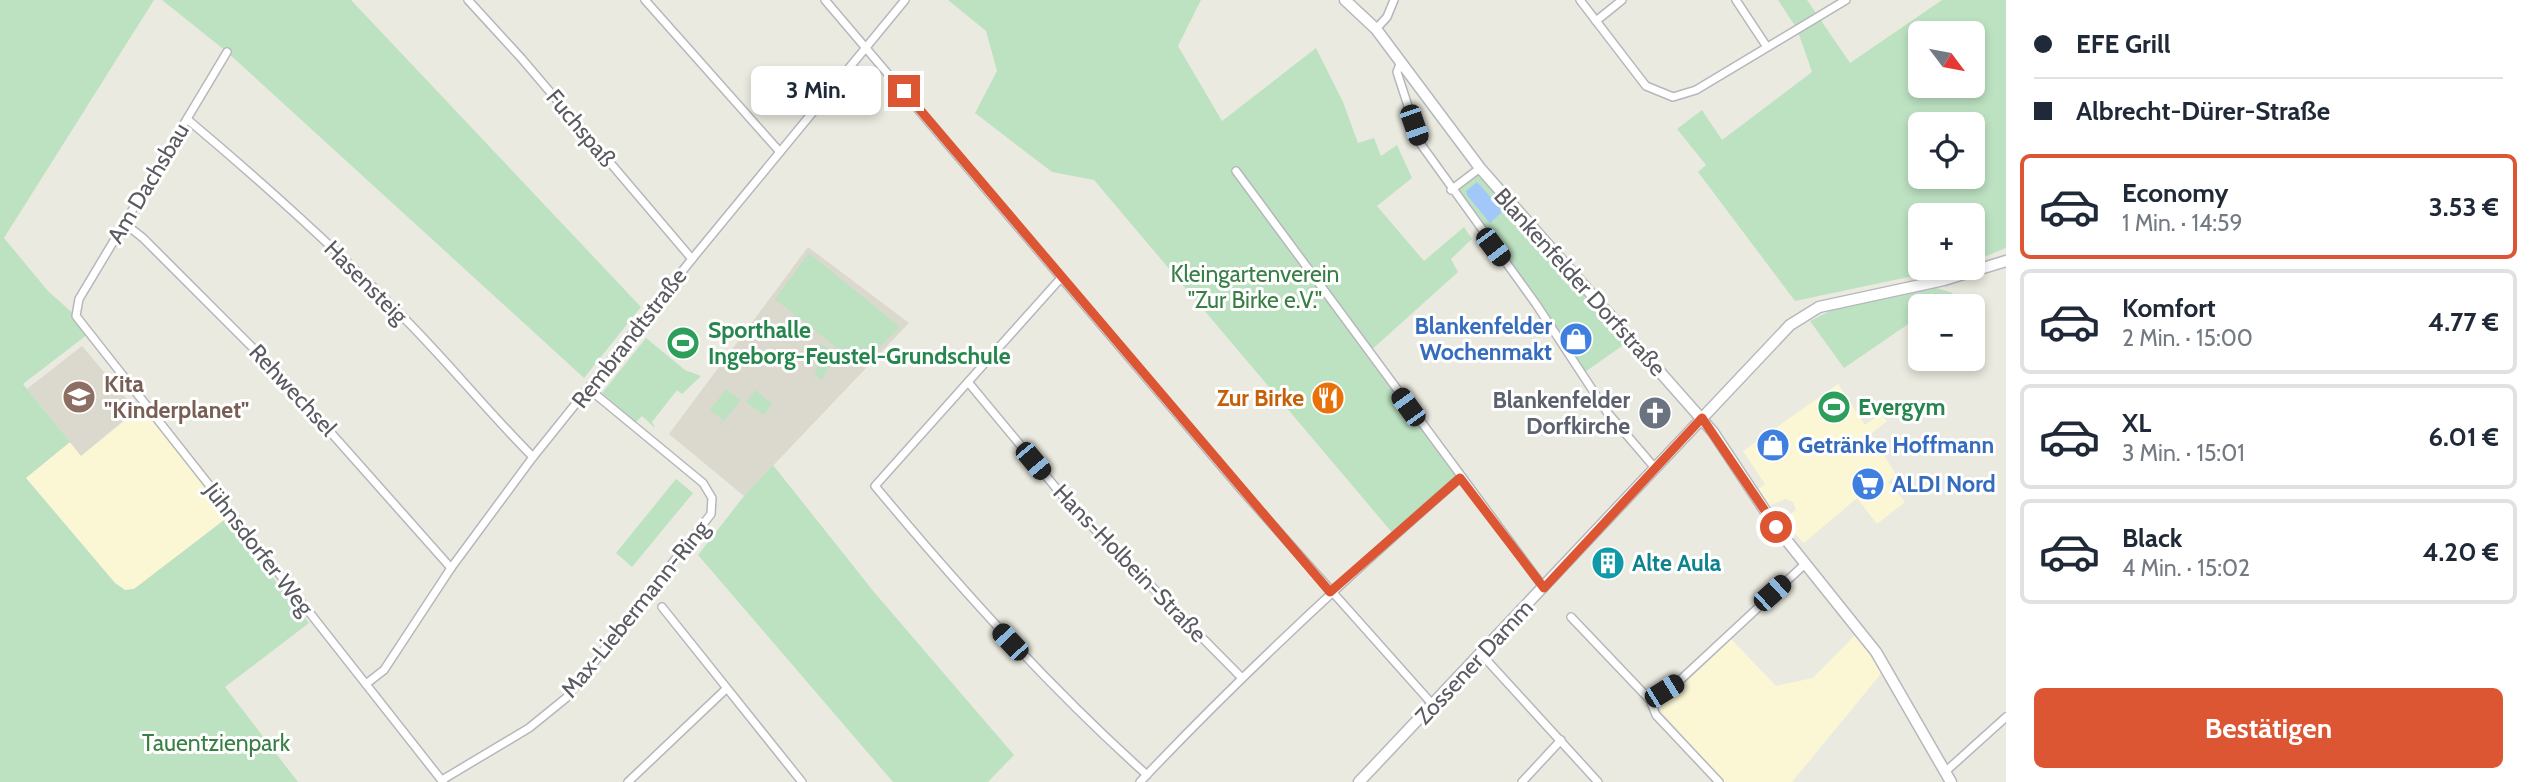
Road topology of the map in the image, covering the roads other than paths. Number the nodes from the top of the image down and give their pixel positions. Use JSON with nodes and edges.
{"nodes":[{"id":1,"x":468,"y":0,"type":"edge"},
{"id":2,"x":645,"y":0,"type":"edge"},
{"id":3,"x":825,"y":0,"type":"edge"},
{"id":4,"x":905,"y":0,"type":"edge"},
{"id":5,"x":1345,"y":0,"type":"edge"},
{"id":6,"x":1394,"y":0,"type":"edge"},
{"id":7,"x":1580,"y":0,"type":"edge"},
{"id":8,"x":1622,"y":0,"type":"edge"},
{"id":9,"x":1735,"y":0,"type":"edge"},
{"id":10,"x":1846,"y":0,"type":"edge"},
{"id":11,"x":1596,"y":21,"type":"junction"},
{"id":12,"x":1376,"y":29,"type":"junction"},
{"id":13,"x":867,"y":47,"type":"junction"},
{"id":14,"x":1767,"y":47,"type":"junction"},
{"id":15,"x":227,"y":52,"type":"dead end"},
{"id":16,"x":1400,"y":64,"type":"junction"},
{"id":17,"x":187,"y":119,"type":"junction"},
{"id":18,"x":780,"y":152,"type":"junction"},
{"id":19,"x":1480,"y":168,"type":"junction"},
{"id":20,"x":1236,"y":171,"type":"dead end"},
{"id":21,"x":1451,"y":190,"type":"junction"},
{"id":22,"x":124,"y":223,"type":"junction"},
{"id":23,"x":692,"y":258,"type":"junction"},
{"id":24,"x":2006,"y":261,"type":"edge"},
{"id":25,"x":1061,"y":278,"type":"junction"},
{"id":26,"x":76,"y":316,"type":"joint"},
{"id":27,"x":968,"y":382,"type":"junction"},
{"id":28,"x":589,"y":389,"type":"junction"},
{"id":29,"x":1702,"y":418,"type":"junction"},
{"id":30,"x":533,"y":457,"type":"junction"},
{"id":31,"x":1655,"y":468,"type":"junction"},
{"id":32,"x":1460,"y":478,"type":"junction"},
{"id":33,"x":1805,"y":564,"type":"junction"},
{"id":34,"x":451,"y":568,"type":"junction"},
{"id":35,"x":1544,"y":588,"type":"junction"},
{"id":36,"x":1330,"y":592,"type":"junction"},
{"id":37,"x":662,"y":607,"type":"dead end"},
{"id":38,"x":1571,"y":617,"type":"dead end"},
{"id":39,"x":1482,"y":655,"type":"junction"},
{"id":40,"x":1241,"y":677,"type":"junction"},
{"id":41,"x":366,"y":684,"type":"junction"},
{"id":42,"x":726,"y":689,"type":"junction"},
{"id":43,"x":1650,"y":700,"type":"junction"},
{"id":44,"x":1434,"y":706,"type":"junction"},
{"id":45,"x":2006,"y":717,"type":"edge"},
{"id":46,"x":1561,"y":740,"type":"junction"},
{"id":47,"x":1147,"y":775,"type":"junction"},
{"id":48,"x":1948,"y":777,"type":"edge"},
{"id":49,"x":442,"y":781,"type":"edge"},
{"id":50,"x":630,"y":781,"type":"edge"},
{"id":51,"x":802,"y":782,"type":"edge"},
{"id":52,"x":1140,"y":782,"type":"edge"},
{"id":53,"x":1359,"y":782,"type":"edge"},
{"id":54,"x":1522,"y":782,"type":"edge"},
{"id":55,"x":1598,"y":782,"type":"edge"},
{"id":56,"x":1718,"y":782,"type":"edge"}],
"edges":[{"from":1,"to":23,"type":"street","name":"Fuchspaß"},
{"from":2,"to":18,"type":"street"},
{"from":3,"to":13,"type":"street"},
{"from":4,"to":13,"type":"street","name":"Rembrandtstraße"},
{"from":5,"to":12,"type":"main road","name":"Blankenfelder Dorfstraße"},
{"from":6,"to":12,"type":"street"},
{"from":7,"to":11,"type":"street"},
{"from":8,"to":11,"type":"street"},
{"from":9,"to":14,"type":"street"},
{"from":10,"to":14,"type":"street"},
{"from":11,"to":14,"type":"street"},
{"from":12,"to":16,"type":"main road","name":"Blankenfelder Dorfstraße"},
{"from":13,"to":18,"type":"street","name":"Rembrandtstraße"},
{"from":13,"to":25,"type":"street"},
{"from":15,"to":17,"type":"street","name":"Am Dachsbau"},
{"from":16,"to":19,"type":"main road","name":"Blankenfelder Dorfstraße"},
{"from":16,"to":21,"type":"street","name":"Blankenfelder Dorfstraße"},
{"from":17,"to":22,"type":"street","name":"Am Dachsbau"},
{"from":17,"to":30,"type":"street","name":"Hasensteig"},
{"from":18,"to":23,"type":"street","name":"Rembrandtstraße"},
{"from":19,"to":21,"type":"street","name":"Blankenfelder Dorfstraße"},
{"from":19,"to":29,"type":"main road","name":"Blankenfelder Dorfstraße"},
{"from":20,"to":32,"type":"street"},
{"from":21,"to":31,"type":"street","name":"Blankenfelder Dorfstraße"},
{"from":22,"to":26,"type":"street","name":"Am Dachsbau"},
{"from":22,"to":34,"type":"street","name":"Rehwechsel"},
{"from":23,"to":28,"type":"street","name":"Rembrandtstraße"},
{"from":24,"to":29,"type":"main road","name":"Zossener Damm"},
{"from":25,"to":27,"type":"street"},
{"from":25,"to":36,"type":"street"},
{"from":26,"to":41,"type":"street","name":"Jühnsdorfer Weg"},
{"from":27,"to":40,"type":"street","name":"Hans-Holbein-Straße"},
{"from":27,"to":47,"type":"street"},
{"from":28,"to":30,"type":"street","name":"Rembrandtstraße"},
{"from":28,"to":49,"type":"street","name":"Max-Liebermann-Ring"},
{"from":29,"to":31,"type":"main road","name":"Zossener Damm"},
{"from":29,"to":33,"type":"main road","name":"Blankenfelder Dorfstraße"},
{"from":30,"to":34,"type":"street","name":"Rembrandtstraße"},
{"from":31,"to":35,"type":"main road","name":"Zossener Damm"},
{"from":32,"to":35,"type":"street"},
{"from":32,"to":36,"type":"street"},
{"from":33,"to":43,"type":"street"},
{"from":33,"to":48,"type":"main road","name":"Blankenfelder Dorfstraße"},
{"from":34,"to":41,"type":"street","name":"Rembrandtstraße"},
{"from":35,"to":39,"type":"main road","name":"Zossener Damm"},
{"from":36,"to":40,"type":"street"},
{"from":36,"to":44,"type":"street"},
{"from":37,"to":42,"type":"street"},
{"from":38,"to":43,"type":"street"},
{"from":39,"to":44,"type":"main road","name":"Zossener Damm"},
{"from":39,"to":46,"type":"street"},
{"from":40,"to":47,"type":"street"},
{"from":41,"to":49,"type":"street","name":"Jühnsdorfer Weg"},
{"from":42,"to":50,"type":"street"},
{"from":42,"to":51,"type":"street"},
{"from":43,"to":56,"type":"street"},
{"from":44,"to":53,"type":"main road","name":"Zossener Damm"},
{"from":45,"to":48,"type":"street","name":"Blankenfelder Dorfstraße"},
{"from":46,"to":54,"type":"street"},
{"from":46,"to":55,"type":"street"},
{"from":47,"to":52,"type":"street"}]}
